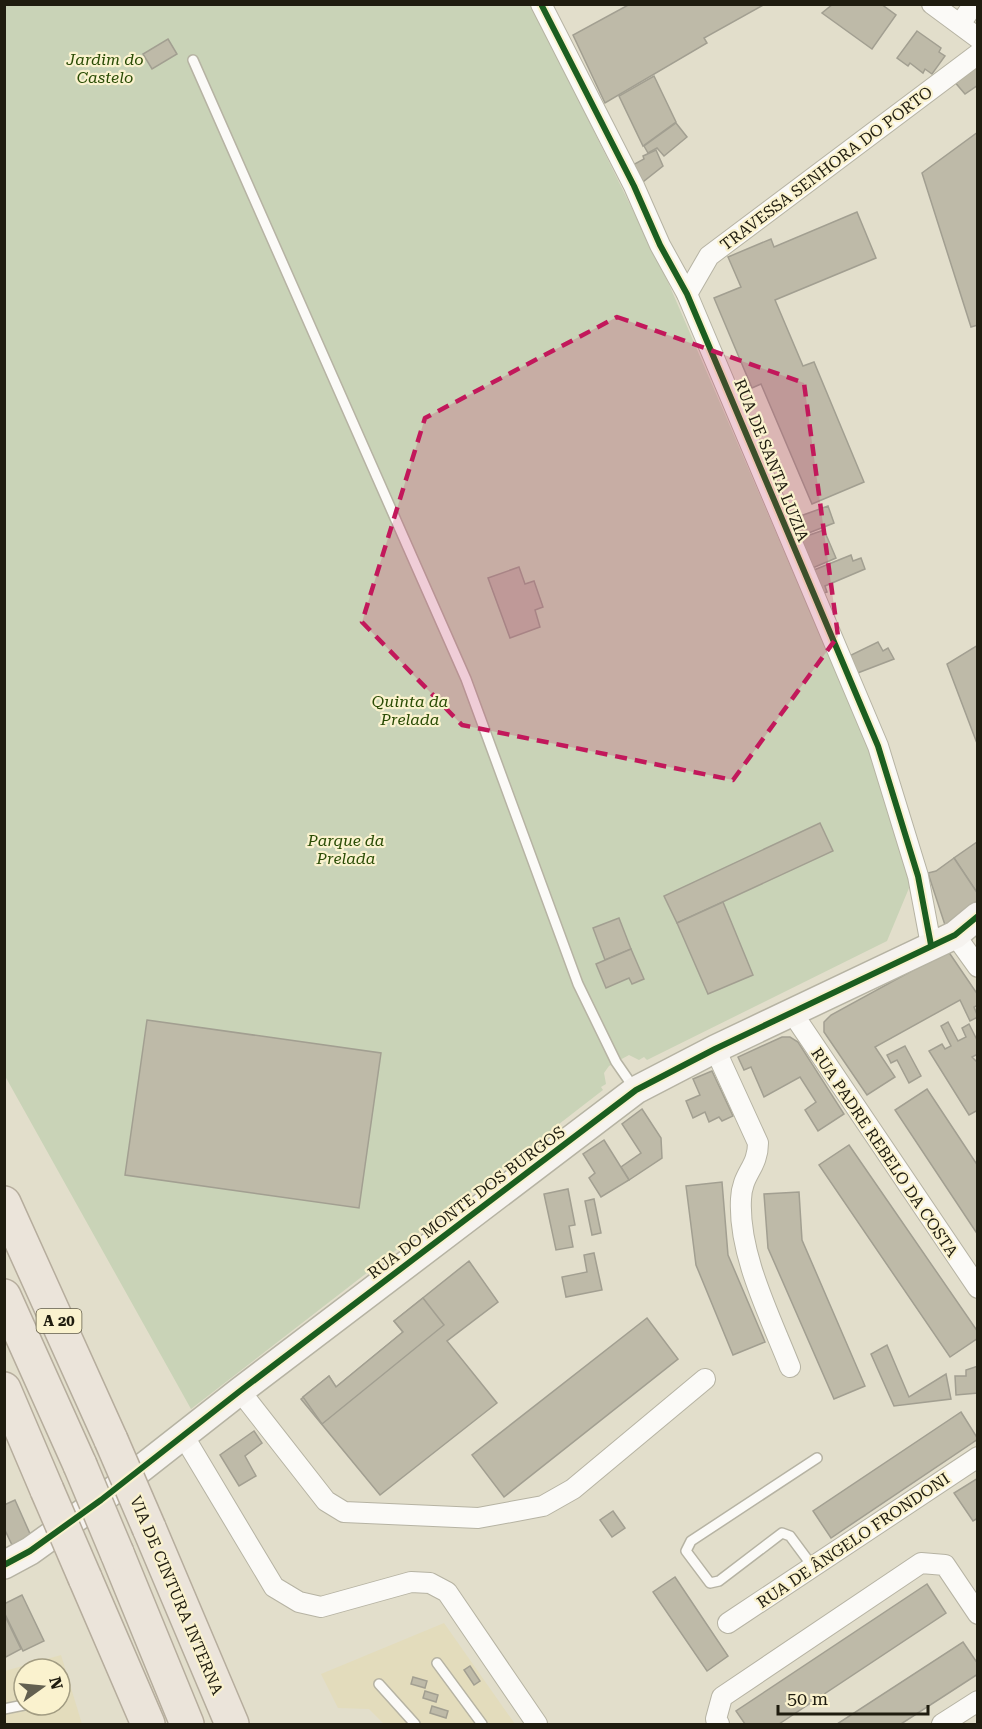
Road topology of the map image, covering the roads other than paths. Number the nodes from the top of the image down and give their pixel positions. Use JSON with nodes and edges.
{"nodes":[{"id":1,"x":541,"y":4,"type":"edge"},
{"id":2,"x":932,"y":4,"type":"edge"},
{"id":3,"x":974,"y":4,"type":"edge"},
{"id":4,"x":960,"y":24,"type":"junction"},
{"id":5,"x":978,"y":38,"type":"edge"},
{"id":6,"x":978,"y":54,"type":"edge"},
{"id":7,"x":193,"y":60,"type":"dead end"},
{"id":8,"x":687,"y":294,"type":"junction"},
{"id":9,"x":978,"y":916,"type":"edge"},
{"id":10,"x":943,"y":940,"type":"junction"},
{"id":11,"x":978,"y":967,"type":"edge"},
{"id":12,"x":793,"y":1014,"type":"junction"},
{"id":13,"x":715,"y":1049,"type":"junction"},
{"id":14,"x":636,"y":1090,"type":"junction"},
{"id":15,"x":4,"y":1203,"type":"edge"},
{"id":16,"x":978,"y":1288,"type":"edge"},
{"id":17,"x":4,"y":1296,"type":"edge"},
{"id":18,"x":790,"y":1367,"type":"dead end"},
{"id":19,"x":705,"y":1379,"type":"dead end"},
{"id":20,"x":4,"y":1389,"type":"edge"},
{"id":21,"x":240,"y":1391,"type":"junction"},
{"id":22,"x":183,"y":1435,"type":"junction"},
{"id":23,"x":978,"y":1457,"type":"edge"},
{"id":24,"x":817,"y":1458,"type":"dead end"},
{"id":25,"x":4,"y":1565,"type":"edge"},
{"id":26,"x":813,"y":1567,"type":"junction"},
{"id":27,"x":978,"y":1614,"type":"edge"},
{"id":28,"x":728,"y":1623,"type":"dead end"},
{"id":29,"x":117,"y":1653,"type":"junction"},
{"id":30,"x":437,"y":1663,"type":"dead end"},
{"id":31,"x":379,"y":1684,"type":"dead end"},
{"id":32,"x":978,"y":1701,"type":"edge"},
{"id":33,"x":135,"y":1725,"type":"edge"},
{"id":34,"x":148,"y":1725,"type":"edge"},
{"id":35,"x":187,"y":1725,"type":"edge"},
{"id":36,"x":232,"y":1725,"type":"edge"},
{"id":37,"x":415,"y":1725,"type":"edge"},
{"id":38,"x":482,"y":1725,"type":"edge"},
{"id":39,"x":537,"y":1725,"type":"edge"},
{"id":40,"x":719,"y":1725,"type":"edge"},
{"id":41,"x":942,"y":1725,"type":"edge"}],
"edges":[{"from":1,"to":8,"type":"street","name":"RUA DE SANTA LUZIA"},
{"from":2,"to":4,"type":"street"},
{"from":3,"to":4,"type":"street"},
{"from":4,"to":5,"type":"street"},
{"from":6,"to":8,"type":"street","name":"TRAVESSA SENHORA DO PORTO"},
{"from":7,"to":14,"type":"lane"},
{"from":8,"to":10,"type":"street","name":"RUA DE SANTA LUZIA"},
{"from":9,"to":10,"type":"main road","name":"RUA DO MONTE DOS BURGOS"},
{"from":10,"to":11,"type":"street","name":"RUA DE SANTA LUZIA"},
{"from":10,"to":12,"type":"main road","name":"RUA DO MONTE DOS BURGOS"},
{"from":12,"to":13,"type":"main road","name":"RUA DO MONTE DOS BURGOS"},
{"from":12,"to":16,"type":"street","name":"RUA PADRE REBELO DA COSTA"},
{"from":13,"to":14,"type":"main road","name":"RUA DO MONTE DOS BURGOS"},
{"from":13,"to":18,"type":"street"},
{"from":14,"to":21,"type":"main road","name":"RUA DO MONTE DOS BURGOS"},
{"from":15,"to":36,"type":"highway","name":"VIA DE CINTURA INTERNA","number":"A 20","bridge":true},
{"from":17,"to":35,"type":"highway","number":"A 20","bridge":true},
{"from":19,"to":21,"type":"street"},
{"from":20,"to":29,"type":"highway","bridge":true},
{"from":21,"to":22,"type":"main road","name":"RUA DO MONTE DOS BURGOS"},
{"from":22,"to":25,"type":"main road","name":"RUA DO MONTE DOS BURGOS"},
{"from":22,"to":39,"type":"street"},
{"from":23,"to":26,"type":"street","name":"RUA DE ÂNGELO FRONDONI"},
{"from":24,"to":26,"type":"lane"},
{"from":26,"to":28,"type":"street","name":"RUA DE ÂNGELO FRONDONI"},
{"from":27,"to":40,"type":"street"},
{"from":29,"to":33,"type":"highway"},
{"from":29,"to":34,"type":"highway"},
{"from":30,"to":38,"type":"lane"},
{"from":31,"to":37,"type":"lane"},
{"from":32,"to":41,"type":"street"}]}
